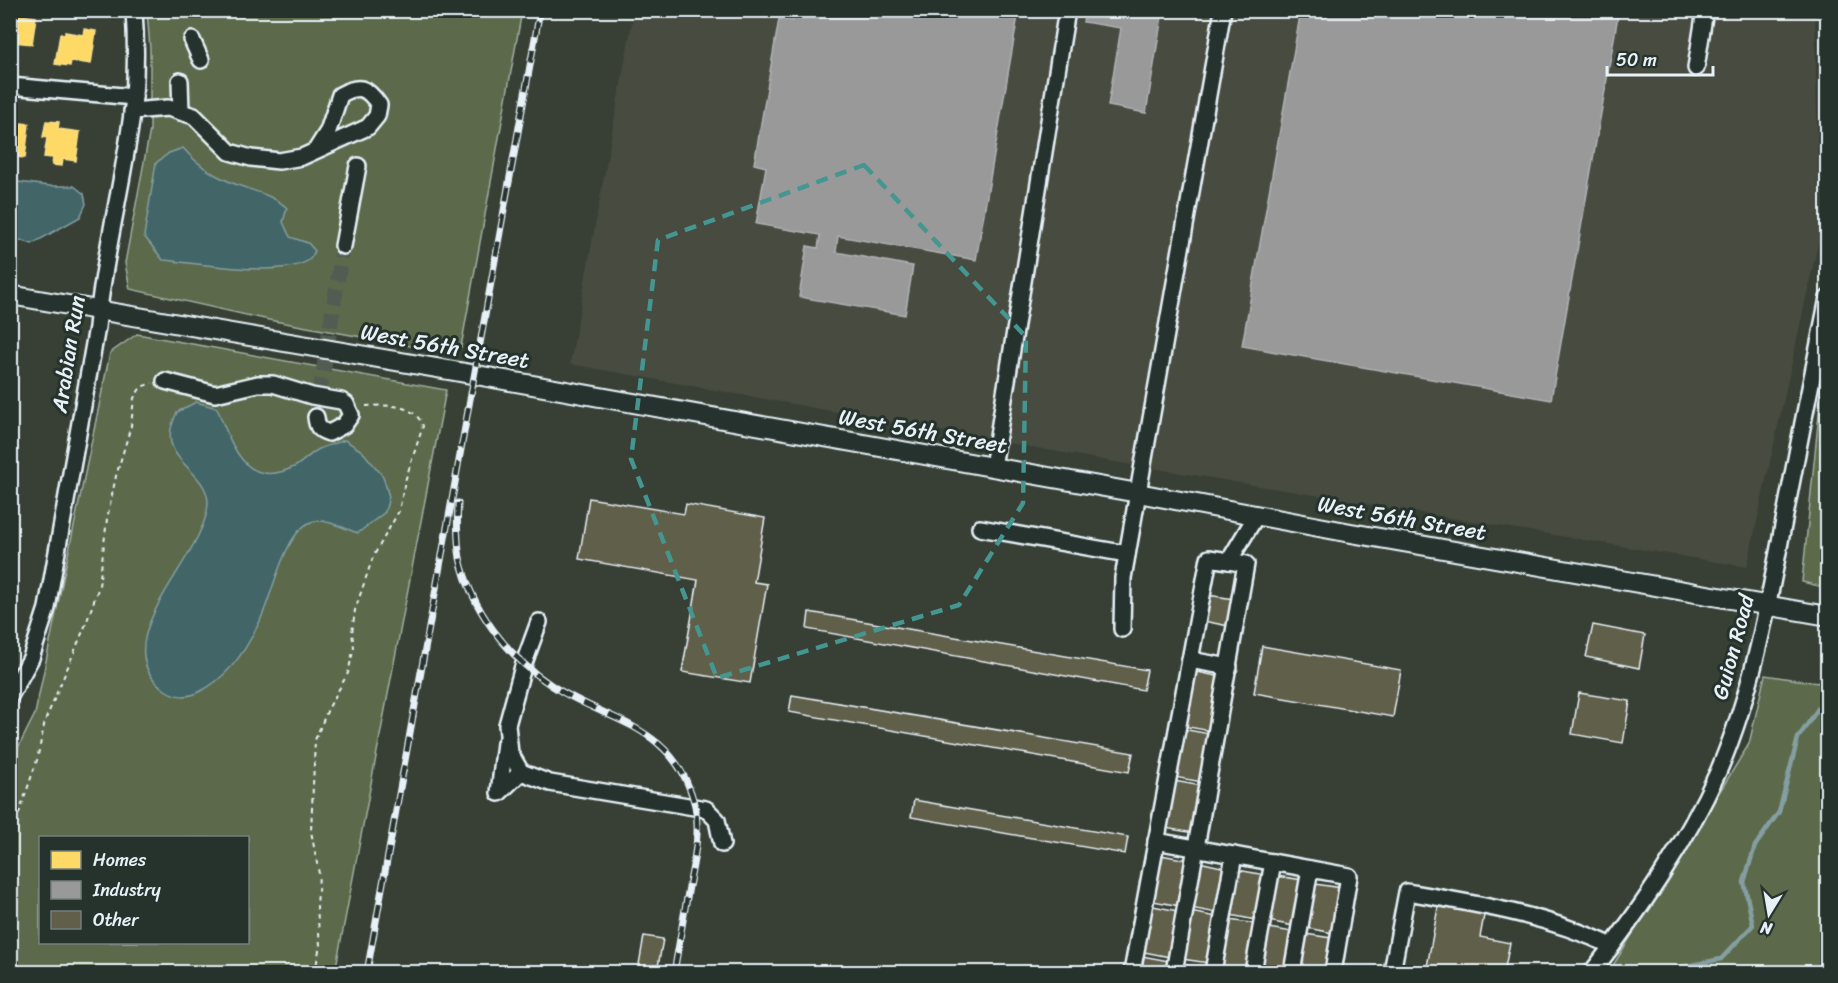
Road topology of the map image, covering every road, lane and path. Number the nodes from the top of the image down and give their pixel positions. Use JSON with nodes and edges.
{"nodes":[{"id":1,"x":134,"y":10,"type":"edge"},
{"id":2,"x":1067,"y":10,"type":"edge"},
{"id":3,"x":1223,"y":10,"type":"edge"},
{"id":4,"x":1705,"y":10,"type":"edge"},
{"id":5,"x":192,"y":40,"type":"dead end"},
{"id":6,"x":201,"y":60,"type":"dead end"},
{"id":7,"x":1696,"y":68,"type":"dead end"},
{"id":8,"x":180,"y":81,"type":"dead end"},
{"id":9,"x":10,"y":86,"type":"edge"},
{"id":10,"x":133,"y":104,"type":"junction"},
{"id":11,"x":181,"y":112,"type":"junction"},
{"id":12,"x":316,"y":150,"type":"junction"},
{"id":13,"x":358,"y":166,"type":"dead end"},
{"id":14,"x":343,"y":246,"type":"tunnel mouth"},
{"id":15,"x":10,"y":295,"type":"edge"},
{"id":16,"x":1827,"y":298,"type":"edge"},
{"id":17,"x":98,"y":310,"type":"junction"},
{"id":18,"x":165,"y":381,"type":"joint"},
{"id":19,"x":353,"y":409,"type":"junction"},
{"id":20,"x":316,"y":417,"type":"dead end"},
{"id":21,"x":993,"y":467,"type":"junction"},
{"id":22,"x":1138,"y":493,"type":"junction"},
{"id":23,"x":1256,"y":516,"type":"junction"},
{"id":24,"x":980,"y":528,"type":"dead end"},
{"id":25,"x":1127,"y":554,"type":"junction"},
{"id":26,"x":1229,"y":561,"type":"junction"},
{"id":27,"x":1768,"y":604,"type":"junction"},
{"id":28,"x":1827,"y":616,"type":"edge"},
{"id":29,"x":539,"y":622,"type":"dead end"},
{"id":30,"x":1122,"y":630,"type":"dead end"},
{"id":31,"x":1190,"y":660,"type":"junction"},
{"id":32,"x":1229,"y":667,"type":"junction"},
{"id":33,"x":10,"y":696,"type":"edge"},
{"id":34,"x":507,"y":725,"type":"junction"},
{"id":35,"x":521,"y":772,"type":"junction"},
{"id":36,"x":10,"y":840,"type":"edge"},
{"id":37,"x":1156,"y":841,"type":"junction"},
{"id":38,"x":722,"y":844,"type":"dead end"},
{"id":39,"x":1197,"y":848,"type":"junction"},
{"id":40,"x":1234,"y":855,"type":"junction"},
{"id":41,"x":1273,"y":862,"type":"junction"},
{"id":42,"x":1310,"y":869,"type":"junction"},
{"id":43,"x":1612,"y":946,"type":"junction"},
{"id":44,"x":315,"y":972,"type":"edge"},
{"id":45,"x":1132,"y":972,"type":"edge"},
{"id":46,"x":1174,"y":972,"type":"edge"},
{"id":47,"x":1213,"y":972,"type":"edge"},
{"id":48,"x":1253,"y":972,"type":"edge"},
{"id":49,"x":1292,"y":972,"type":"edge"},
{"id":50,"x":1333,"y":972,"type":"edge"},
{"id":51,"x":1392,"y":972,"type":"edge"},
{"id":52,"x":1592,"y":972,"type":"edge"}],
"edges":[{"from":1,"to":10,"type":"street","name":"Arabian Run"},
{"from":2,"to":21,"type":"street"},
{"from":3,"to":22,"type":"street"},
{"from":4,"to":7,"type":"street"},
{"from":5,"to":6,"type":"street"},
{"from":8,"to":11,"type":"street"},
{"from":9,"to":10,"type":"street"},
{"from":10,"to":11,"type":"street"},
{"from":10,"to":17,"type":"street","name":"Arabian Run"},
{"from":11,"to":12,"type":"street"},
{"from":12,"to":12,"type":"street"},
{"from":13,"to":14,"type":"street"},
{"from":15,"to":17,"type":"main road","name":"West 56th Street"},
{"from":16,"to":27,"type":"street","name":"Guion Road"},
{"from":17,"to":21,"type":"main road","name":"West 56th Street"},
{"from":17,"to":33,"type":"street","name":"Arabian Run"},
{"from":18,"to":19,"type":"street"},
{"from":18,"to":36,"type":"path"},
{"from":19,"to":20,"type":"street"},
{"from":19,"to":44,"type":"path"},
{"from":21,"to":22,"type":"main road","name":"West 56th Street"},
{"from":22,"to":23,"type":"main road","name":"West 56th Street"},
{"from":22,"to":25,"type":"street"},
{"from":23,"to":26,"type":"street"},
{"from":23,"to":27,"type":"main road","name":"West 56th Street"},
{"from":24,"to":25,"type":"street"},
{"from":25,"to":30,"type":"street"},
{"from":26,"to":31,"type":"street"},
{"from":26,"to":32,"type":"street"},
{"from":27,"to":28,"type":"main road","name":"West 56th Street"},
{"from":27,"to":43,"type":"street","name":"Guion Road"},
{"from":29,"to":34,"type":"street"},
{"from":31,"to":32,"type":"street"},
{"from":31,"to":37,"type":"street"},
{"from":32,"to":39,"type":"street"},
{"from":34,"to":35,"type":"street"},
{"from":34,"to":35,"type":"street"},
{"from":35,"to":38,"type":"street"},
{"from":37,"to":39,"type":"street"},
{"from":37,"to":45,"type":"street"},
{"from":39,"to":40,"type":"street"},
{"from":39,"to":46,"type":"street"},
{"from":40,"to":41,"type":"street"},
{"from":40,"to":47,"type":"street"},
{"from":41,"to":42,"type":"street"},
{"from":41,"to":48,"type":"street"},
{"from":42,"to":49,"type":"street"},
{"from":42,"to":50,"type":"street"},
{"from":43,"to":51,"type":"street"},
{"from":43,"to":52,"type":"street","name":"Guion Road"}]}
